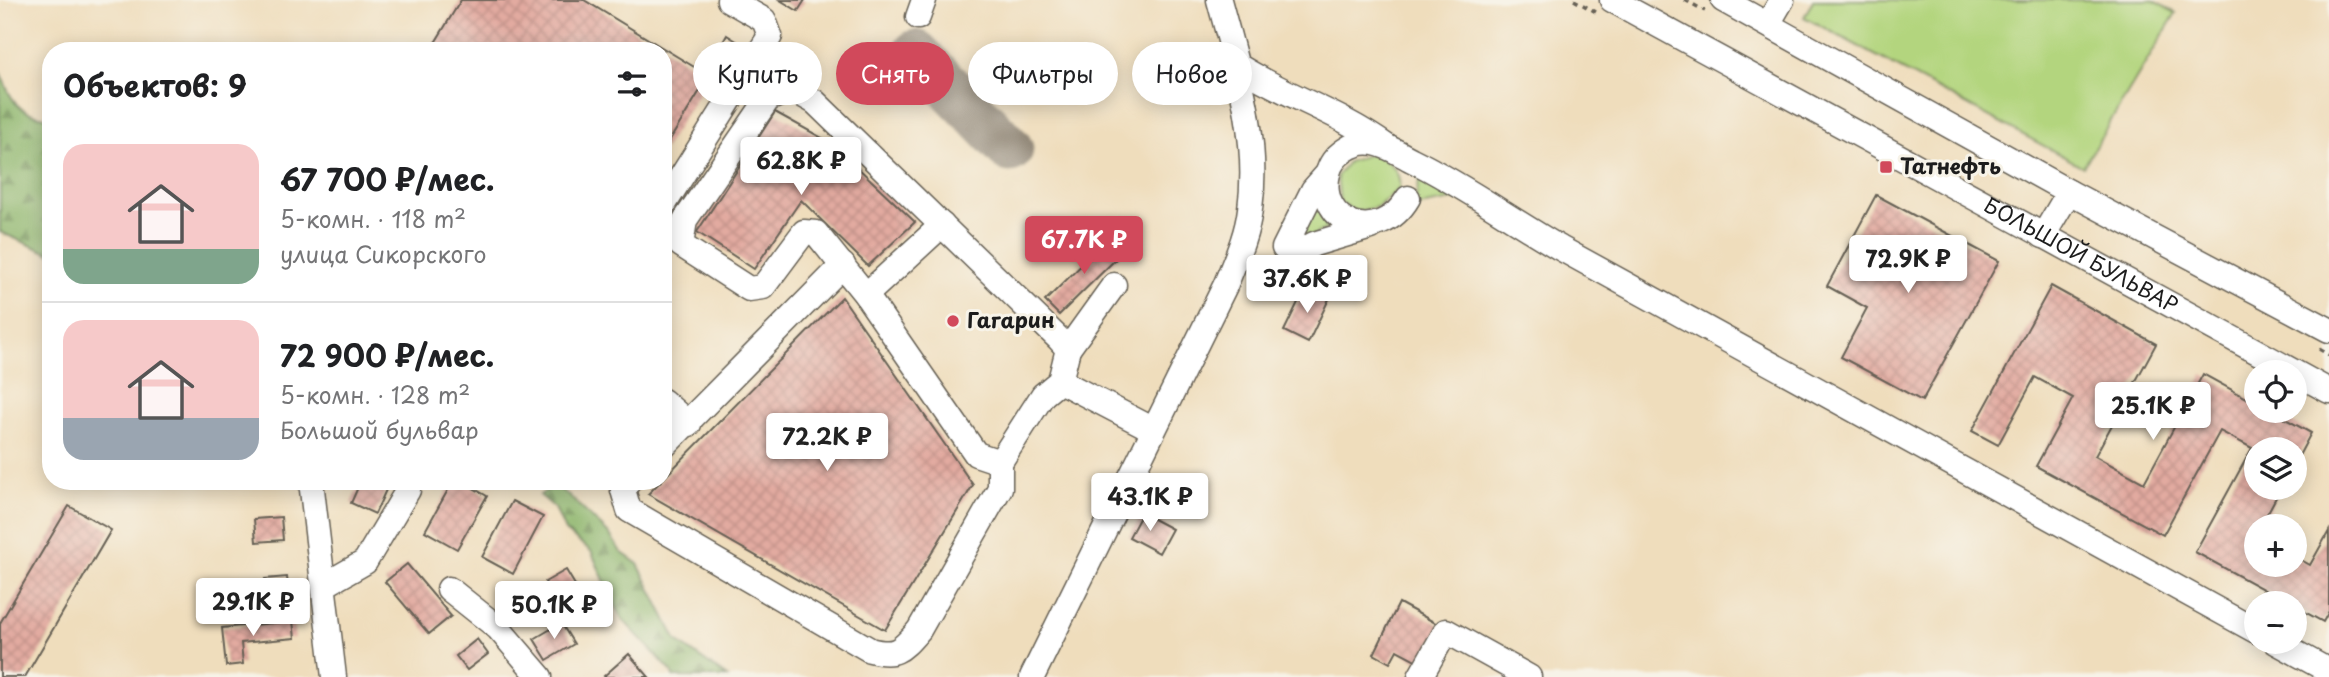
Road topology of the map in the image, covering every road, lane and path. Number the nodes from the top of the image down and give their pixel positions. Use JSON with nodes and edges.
{"nodes":[{"id":1,"x":729,"y":0,"type":"edge"},
{"id":2,"x":1219,"y":0,"type":"edge"},
{"id":3,"x":1590,"y":0,"type":"edge"},
{"id":4,"x":1612,"y":0,"type":"edge"},
{"id":5,"x":1723,"y":0,"type":"edge"},
{"id":6,"x":1782,"y":0,"type":"edge"},
{"id":7,"x":1586,"y":7,"type":"dead end"},
{"id":8,"x":1768,"y":24,"type":"junction"},
{"id":9,"x":1231,"y":42,"type":"edge"},
{"id":10,"x":1252,"y":73,"type":"edge"},
{"id":11,"x":1303,"y":100,"type":"junction"},
{"id":12,"x":1243,"y":105,"type":"edge"},
{"id":13,"x":1386,"y":146,"type":"junction"},
{"id":14,"x":1330,"y":169,"type":"junction"},
{"id":15,"x":672,"y":192,"type":"edge"},
{"id":16,"x":2069,"y":192,"type":"junction"},
{"id":17,"x":1408,"y":198,"type":"dead end"},
{"id":18,"x":942,"y":225,"type":"junction"},
{"id":19,"x":1372,"y":226,"type":"junction"},
{"id":20,"x":2043,"y":236,"type":"junction"},
{"id":21,"x":843,"y":265,"type":"junction"},
{"id":22,"x":1114,"y":285,"type":"dead end"},
{"id":23,"x":866,"y":295,"type":"junction"},
{"id":24,"x":2329,"y":330,"type":"edge"},
{"id":25,"x":1068,"y":349,"type":"junction"},
{"id":26,"x":1060,"y":381,"type":"junction"},
{"id":27,"x":2329,"y":391,"type":"edge"},
{"id":28,"x":672,"y":409,"type":"edge"},
{"id":29,"x":689,"y":424,"type":"junction"},
{"id":30,"x":1152,"y":429,"type":"junction"},
{"id":31,"x":672,"y":439,"type":"edge"},
{"id":32,"x":1000,"y":463,"type":"junction"},
{"id":33,"x":312,"y":490,"type":"edge"},
{"id":34,"x":408,"y":490,"type":"dead end"},
{"id":35,"x":623,"y":490,"type":"edge"},
{"id":36,"x":323,"y":586,"type":"junction"},
{"id":37,"x":450,"y":589,"type":"dead end"},
{"id":38,"x":2244,"y":624,"type":"edge"},
{"id":39,"x":2298,"y":654,"type":"edge"},
{"id":40,"x":2329,"y":671,"type":"edge"},
{"id":41,"x":1034,"y":672,"type":"edge"},
{"id":42,"x":334,"y":677,"type":"edge"},
{"id":43,"x":540,"y":677,"type":"edge"},
{"id":44,"x":1420,"y":677,"type":"edge"},
{"id":45,"x":1529,"y":677,"type":"edge"}],
"edges":[{"from":1,"to":15,"type":"street"},
{"from":2,"to":9,"type":"street"},
{"from":3,"to":7,"type":"path"},
{"from":4,"to":20,"type":"street","name":"БОЛЬШОЙ БУЛЬВАР"},
{"from":5,"to":8,"type":"street"},
{"from":6,"to":8,"type":"street"},
{"from":8,"to":16,"type":"street"},
{"from":10,"to":11,"type":"street"},
{"from":11,"to":13,"type":"street"},
{"from":11,"to":14,"type":"street"},
{"from":12,"to":30,"type":"street"},
{"from":13,"to":14,"type":"street"},
{"from":13,"to":38,"type":"street"},
{"from":14,"to":19,"type":"street"},
{"from":14,"to":19,"type":"street"},
{"from":16,"to":20,"type":"street"},
{"from":16,"to":24,"type":"street"},
{"from":17,"to":19,"type":"street"},
{"from":18,"to":21,"type":"street"},
{"from":18,"to":23,"type":"street"},
{"from":18,"to":25,"type":"street"},
{"from":20,"to":27,"type":"street","name":"БОЛЬШОЙ БУЛЬВАР"},
{"from":21,"to":23,"type":"street"},
{"from":21,"to":29,"type":"street"},
{"from":22,"to":25,"type":"street"},
{"from":23,"to":32,"type":"street"},
{"from":25,"to":26,"type":"street"},
{"from":26,"to":30,"type":"street"},
{"from":26,"to":32,"type":"street"},
{"from":28,"to":29,"type":"street"},
{"from":29,"to":31,"type":"street"},
{"from":30,"to":41,"type":"street"},
{"from":32,"to":35,"type":"street"},
{"from":33,"to":36,"type":"street"},
{"from":34,"to":36,"type":"street"},
{"from":36,"to":42,"type":"street"},
{"from":37,"to":43,"type":"street"},
{"from":39,"to":40,"type":"street"},
{"from":44,"to":45,"type":"street"}]}
